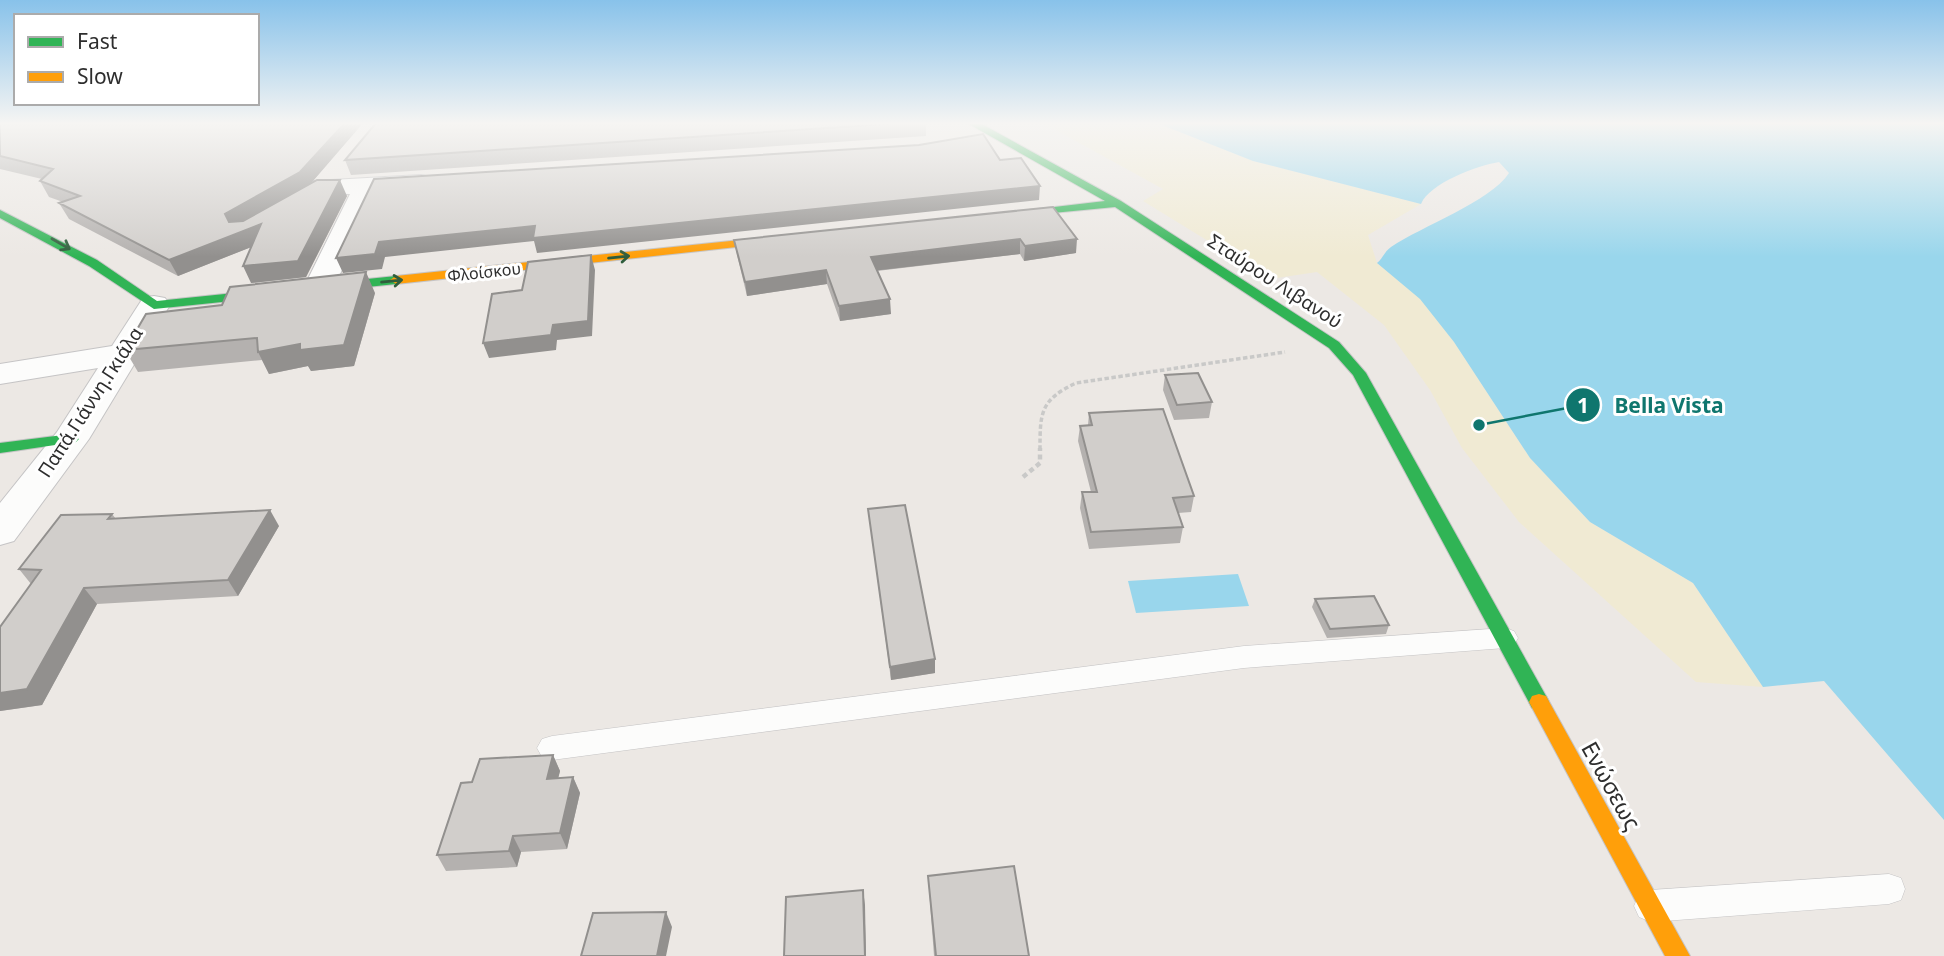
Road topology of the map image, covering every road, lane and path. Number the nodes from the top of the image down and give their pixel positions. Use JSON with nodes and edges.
{"nodes":[{"id":1,"x":338,"y":168,"type":"edge"},
{"id":2,"x":1043,"y":168,"type":"edge"},
{"id":3,"x":450,"y":181,"type":"edge"},
{"id":4,"x":367,"y":187,"type":"junction"},
{"id":5,"x":1117,"y":204,"type":"junction"},
{"id":6,"x":0,"y":213,"type":"edge"},
{"id":7,"x":993,"y":217,"type":"edge"},
{"id":8,"x":800,"y":238,"type":"edge"},
{"id":9,"x":318,"y":289,"type":"junction"},
{"id":10,"x":154,"y":305,"type":"junction"},
{"id":11,"x":1334,"y":345,"type":"junction"},
{"id":12,"x":122,"y":354,"type":"junction"},
{"id":13,"x":0,"y":373,"type":"edge"},
{"id":14,"x":71,"y":439,"type":"junction"},
{"id":15,"x":0,"y":448,"type":"edge"},
{"id":16,"x":1023,"y":477,"type":"dead end"},
{"id":17,"x":0,"y":531,"type":"edge"},
{"id":18,"x":1505,"y":638,"type":"junction"},
{"id":19,"x":552,"y":748,"type":"dead end"},
{"id":20,"x":1889,"y":889,"type":"dead end"},
{"id":21,"x":1651,"y":906,"type":"junction"},
{"id":22,"x":1678,"y":956,"type":"edge"}],
"edges":[{"from":1,"to":4,"type":"street"},
{"from":2,"to":5,"type":"street","name":"Σταύρου Λιβανού"},
{"from":3,"to":4,"type":"street"},
{"from":4,"to":9,"type":"street"},
{"from":5,"to":7,"type":"street"},
{"from":5,"to":11,"type":"street","name":"Σταύρου Λιβανού"},
{"from":6,"to":10,"type":"street","one_way":true},
{"from":9,"to":8,"type":"street","name":"Φλοίσκου","one_way":true},
{"from":9,"to":10,"type":"street","name":"Φλοίσκου"},
{"from":10,"to":12,"type":"street","name":"Παπά.Γιάννη.Γκιάλα"},
{"from":11,"to":16,"type":"path"},
{"from":11,"to":18,"type":"street","name":"Σταύρου Λιβανού"},
{"from":12,"to":13,"type":"street"},
{"from":12,"to":14,"type":"street","name":"Παπά.Γιάννη.Γκιάλα"},
{"from":14,"to":15,"type":"street"},
{"from":14,"to":17,"type":"street","name":"Παπά.Γιάννη.Γκιάλα"},
{"from":18,"to":19,"type":"lane"},
{"from":18,"to":21,"type":"street","name":"Ενώσεως"},
{"from":20,"to":21,"type":"lane"},
{"from":21,"to":22,"type":"street","name":"Ενώσεως"}]}
